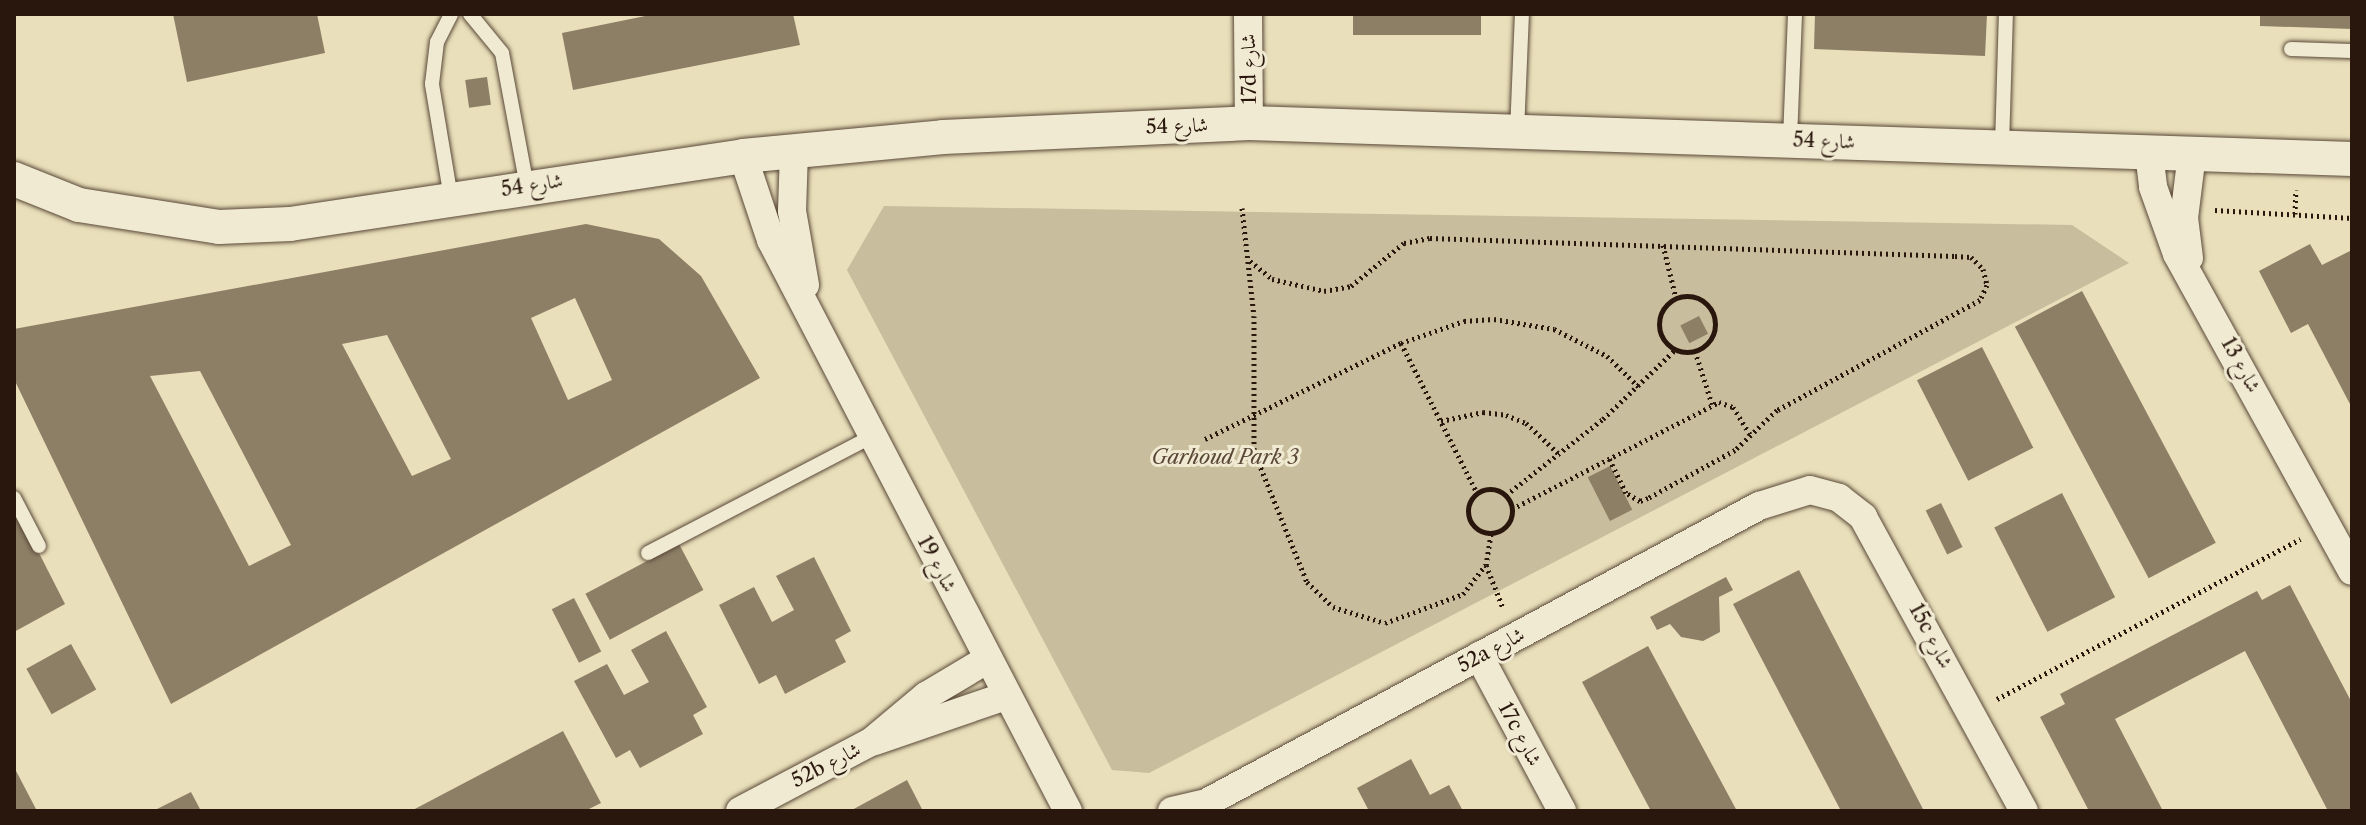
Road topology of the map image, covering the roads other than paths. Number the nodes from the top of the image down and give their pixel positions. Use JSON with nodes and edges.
{"nodes":[{"id":1,"x":451,"y":14,"type":"edge"},
{"id":2,"x":470,"y":14,"type":"edge"},
{"id":3,"x":1248,"y":14,"type":"edge"},
{"id":4,"x":1522,"y":14,"type":"edge"},
{"id":5,"x":1795,"y":14,"type":"edge"},
{"id":6,"x":2006,"y":14,"type":"edge"},
{"id":7,"x":2291,"y":49,"type":"dead end"},
{"id":8,"x":2352,"y":51,"type":"edge"},
{"id":9,"x":1249,"y":123,"type":"junction"},
{"id":10,"x":1517,"y":132,"type":"junction"},
{"id":11,"x":1790,"y":139,"type":"junction"},
{"id":12,"x":2002,"y":147,"type":"junction"},
{"id":13,"x":794,"y":151,"type":"junction"},
{"id":14,"x":2149,"y":153,"type":"junction"},
{"id":15,"x":2192,"y":154,"type":"junction"},
{"id":16,"x":743,"y":156,"type":"junction"},
{"id":17,"x":2352,"y":159,"type":"edge"},
{"id":18,"x":14,"y":179,"type":"edge"},
{"id":19,"x":527,"y":186,"type":"junction"},
{"id":20,"x":451,"y":198,"type":"junction"},
{"id":21,"x":2195,"y":282,"type":"junction"},
{"id":22,"x":811,"y":313,"type":"junction"},
{"id":23,"x":871,"y":437,"type":"junction"},
{"id":24,"x":1810,"y":490,"type":"joint"},
{"id":25,"x":14,"y":498,"type":"edge"},
{"id":26,"x":39,"y":546,"type":"dead end"},
{"id":27,"x":648,"y":553,"type":"dead end"},
{"id":28,"x":2352,"y":571,"type":"edge"},
{"id":29,"x":1479,"y":656,"type":"junction"},
{"id":30,"x":988,"y":659,"type":"junction"},
{"id":31,"x":1006,"y":696,"type":"junction"},
{"id":32,"x":871,"y":742,"type":"junction"},
{"id":33,"x":768,"y":804,"type":"edge"},
{"id":34,"x":1201,"y":807,"type":"edge"},
{"id":35,"x":740,"y":811,"type":"edge"},
{"id":36,"x":1068,"y":811,"type":"edge"},
{"id":37,"x":1172,"y":811,"type":"edge"},
{"id":38,"x":1562,"y":811,"type":"edge"},
{"id":39,"x":2024,"y":811,"type":"edge"}],
"edges":[{"from":1,"to":20,"type":"lane"},
{"from":2,"to":19,"type":"lane"},
{"from":3,"to":9,"type":"street","name":"17d شارع"},
{"from":4,"to":10,"type":"lane"},
{"from":5,"to":11,"type":"lane"},
{"from":6,"to":12,"type":"lane"},
{"from":7,"to":8,"type":"lane"},
{"from":9,"to":10,"type":"street","name":"شارع 54"},
{"from":9,"to":13,"type":"street","name":"شارع 54"},
{"from":10,"to":11,"type":"street","name":"شارع 54"},
{"from":11,"to":12,"type":"street","name":"شارع 54"},
{"from":12,"to":14,"type":"street","name":"شارع 54"},
{"from":13,"to":16,"type":"street","name":"شارع 54"},
{"from":13,"to":22,"type":"street","name":"شارع 19"},
{"from":14,"to":15,"type":"street","name":"شارع 54"},
{"from":14,"to":21,"type":"street","name":"شارع 13"},
{"from":15,"to":17,"type":"street","name":"شارع 54"},
{"from":15,"to":21,"type":"street"},
{"from":16,"to":19,"type":"street","name":"شارع 54"},
{"from":16,"to":22,"type":"street","name":"شارع 19"},
{"from":18,"to":20,"type":"street","name":"شارع 54"},
{"from":19,"to":20,"type":"street","name":"شارع 54"},
{"from":21,"to":28,"type":"street","name":"شارع 13"},
{"from":22,"to":23,"type":"street","name":"شارع 19"},
{"from":23,"to":27,"type":"lane"},
{"from":23,"to":30,"type":"street","name":"شارع 19"},
{"from":24,"to":29,"type":"street","name":"52a شارع"},
{"from":24,"to":39,"type":"street","name":"15c شارع"},
{"from":25,"to":26,"type":"lane"},
{"from":29,"to":34,"type":"street","name":"52a شارع"},
{"from":29,"to":38,"type":"street","name":"17c شارع"},
{"from":30,"to":31,"type":"street","name":"شارع 19"},
{"from":30,"to":32,"type":"street","name":"52b شارع"},
{"from":31,"to":32,"type":"street","name":"52b شارع"},
{"from":31,"to":36,"type":"street","name":"شارع 19"},
{"from":32,"to":33,"type":"street","name":"52b شارع"},
{"from":33,"to":35,"type":"street","name":"52b شارع"},
{"from":34,"to":37,"type":"street","name":"52a شارع"}]}
